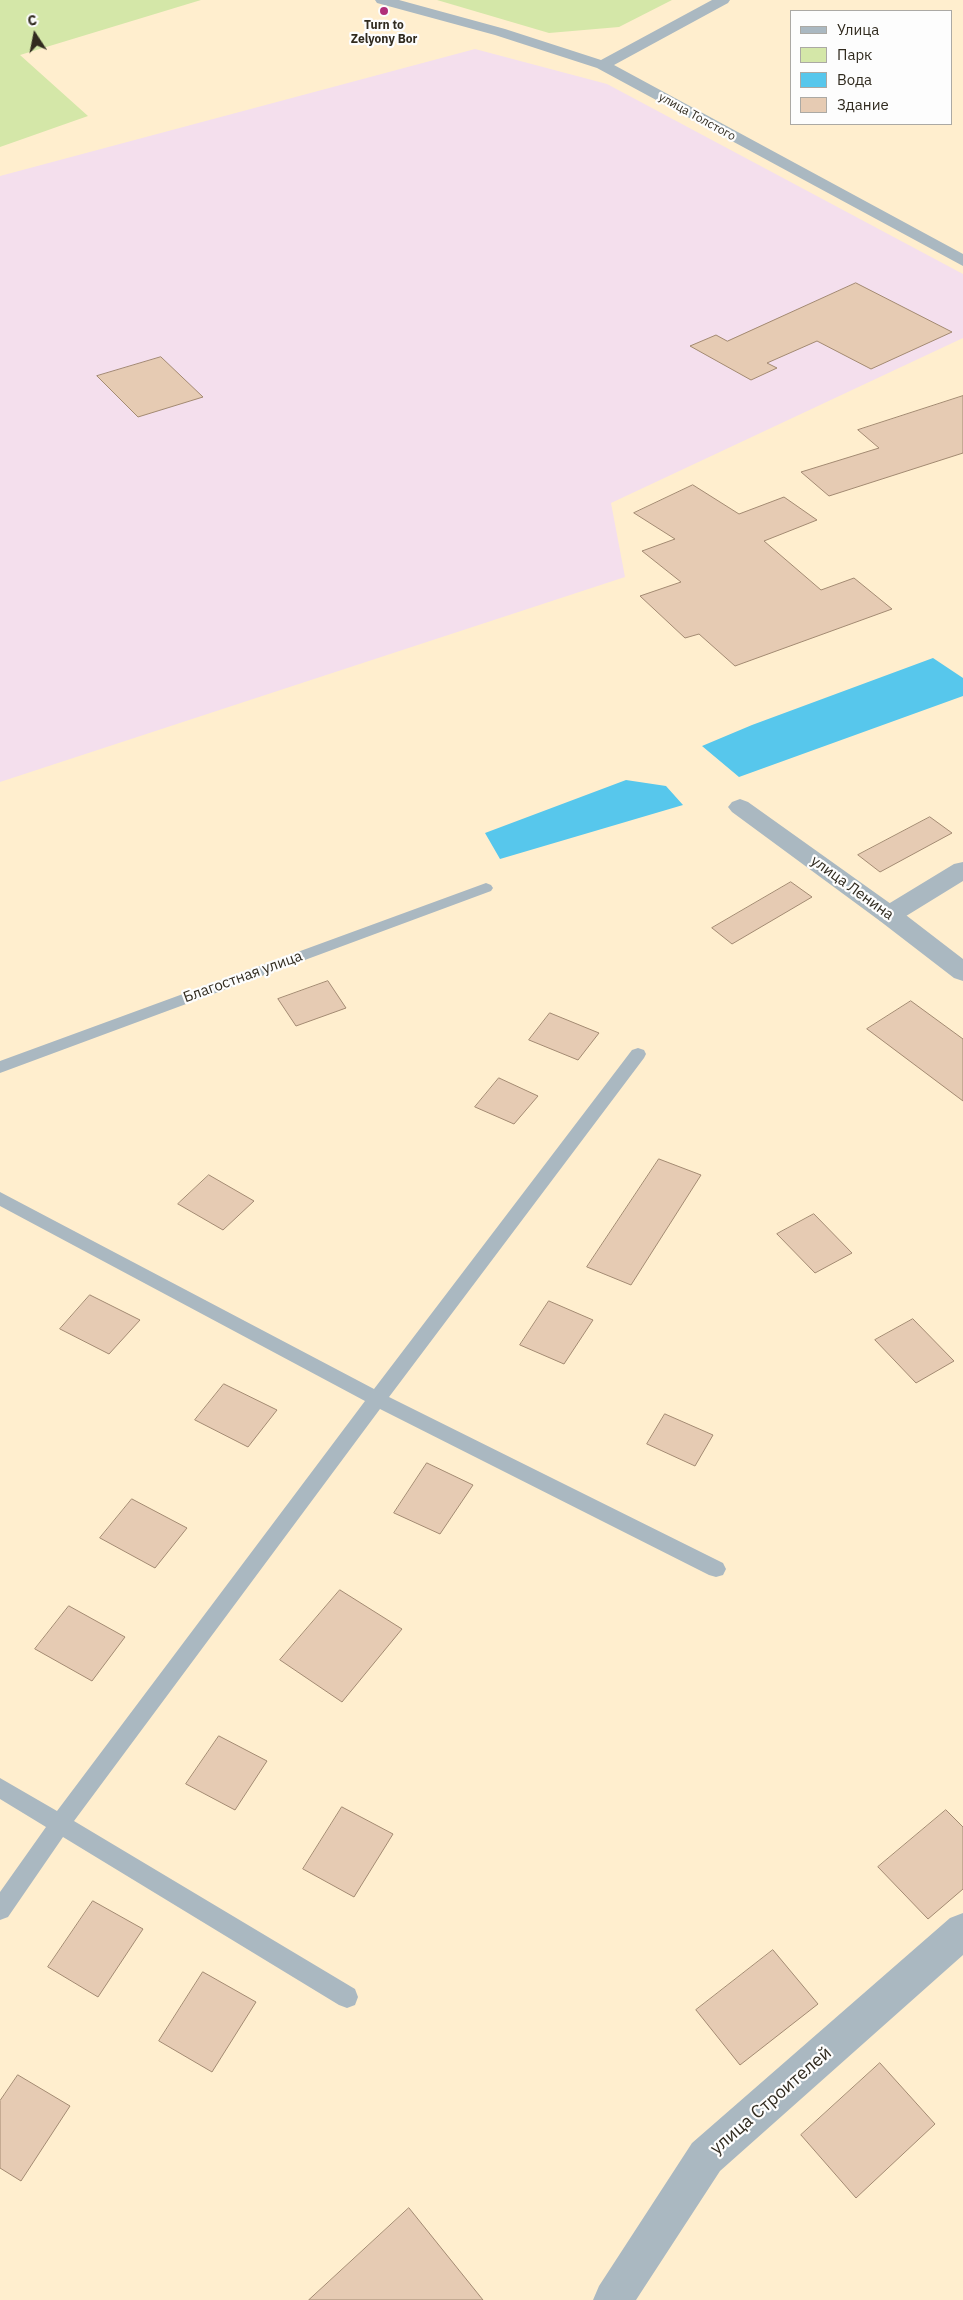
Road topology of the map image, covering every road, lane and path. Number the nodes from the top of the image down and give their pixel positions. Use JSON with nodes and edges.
{"nodes":[{"id":1,"x":382,"y":0,"type":"edge"},
{"id":2,"x":723,"y":0,"type":"edge"},
{"id":3,"x":602,"y":65,"type":"junction"},
{"id":4,"x":963,"y":261,"type":"edge"},
{"id":5,"x":740,"y":807,"type":"dead end"},
{"id":6,"x":963,"y":870,"type":"edge"},
{"id":7,"x":486,"y":888,"type":"dead end"},
{"id":8,"x":889,"y":914,"type":"junction"},
{"id":9,"x":963,"y":972,"type":"edge"},
{"id":10,"x":638,"y":1054,"type":"dead end"},
{"id":11,"x":0,"y":1067,"type":"edge"},
{"id":12,"x":0,"y":1198,"type":"edge"},
{"id":13,"x":377,"y":1399,"type":"junction"},
{"id":14,"x":716,"y":1569,"type":"dead end"},
{"id":15,"x":0,"y":1788,"type":"edge"},
{"id":16,"x":60,"y":1824,"type":"junction"},
{"id":17,"x":0,"y":1910,"type":"edge"},
{"id":18,"x":963,"y":1931,"type":"edge"},
{"id":19,"x":348,"y":1997,"type":"dead end"},
{"id":20,"x":613,"y":2300,"type":"edge"}],
"edges":[{"from":1,"to":3,"type":"street","name":"улица Толстого"},
{"from":2,"to":3,"type":"street"},
{"from":3,"to":4,"type":"street","name":"улица Толстого"},
{"from":5,"to":8,"type":"street","name":"улица Ленина"},
{"from":6,"to":8,"type":"street"},
{"from":7,"to":11,"type":"lane","name":"Благостная улица"},
{"from":8,"to":9,"type":"street","name":"улица Ленина"},
{"from":10,"to":13,"type":"lane"},
{"from":12,"to":13,"type":"lane"},
{"from":13,"to":14,"type":"lane"},
{"from":13,"to":16,"type":"lane"},
{"from":15,"to":16,"type":"lane"},
{"from":16,"to":17,"type":"lane"},
{"from":16,"to":19,"type":"lane"},
{"from":18,"to":20,"type":"street","name":"улица Строителей"}]}
